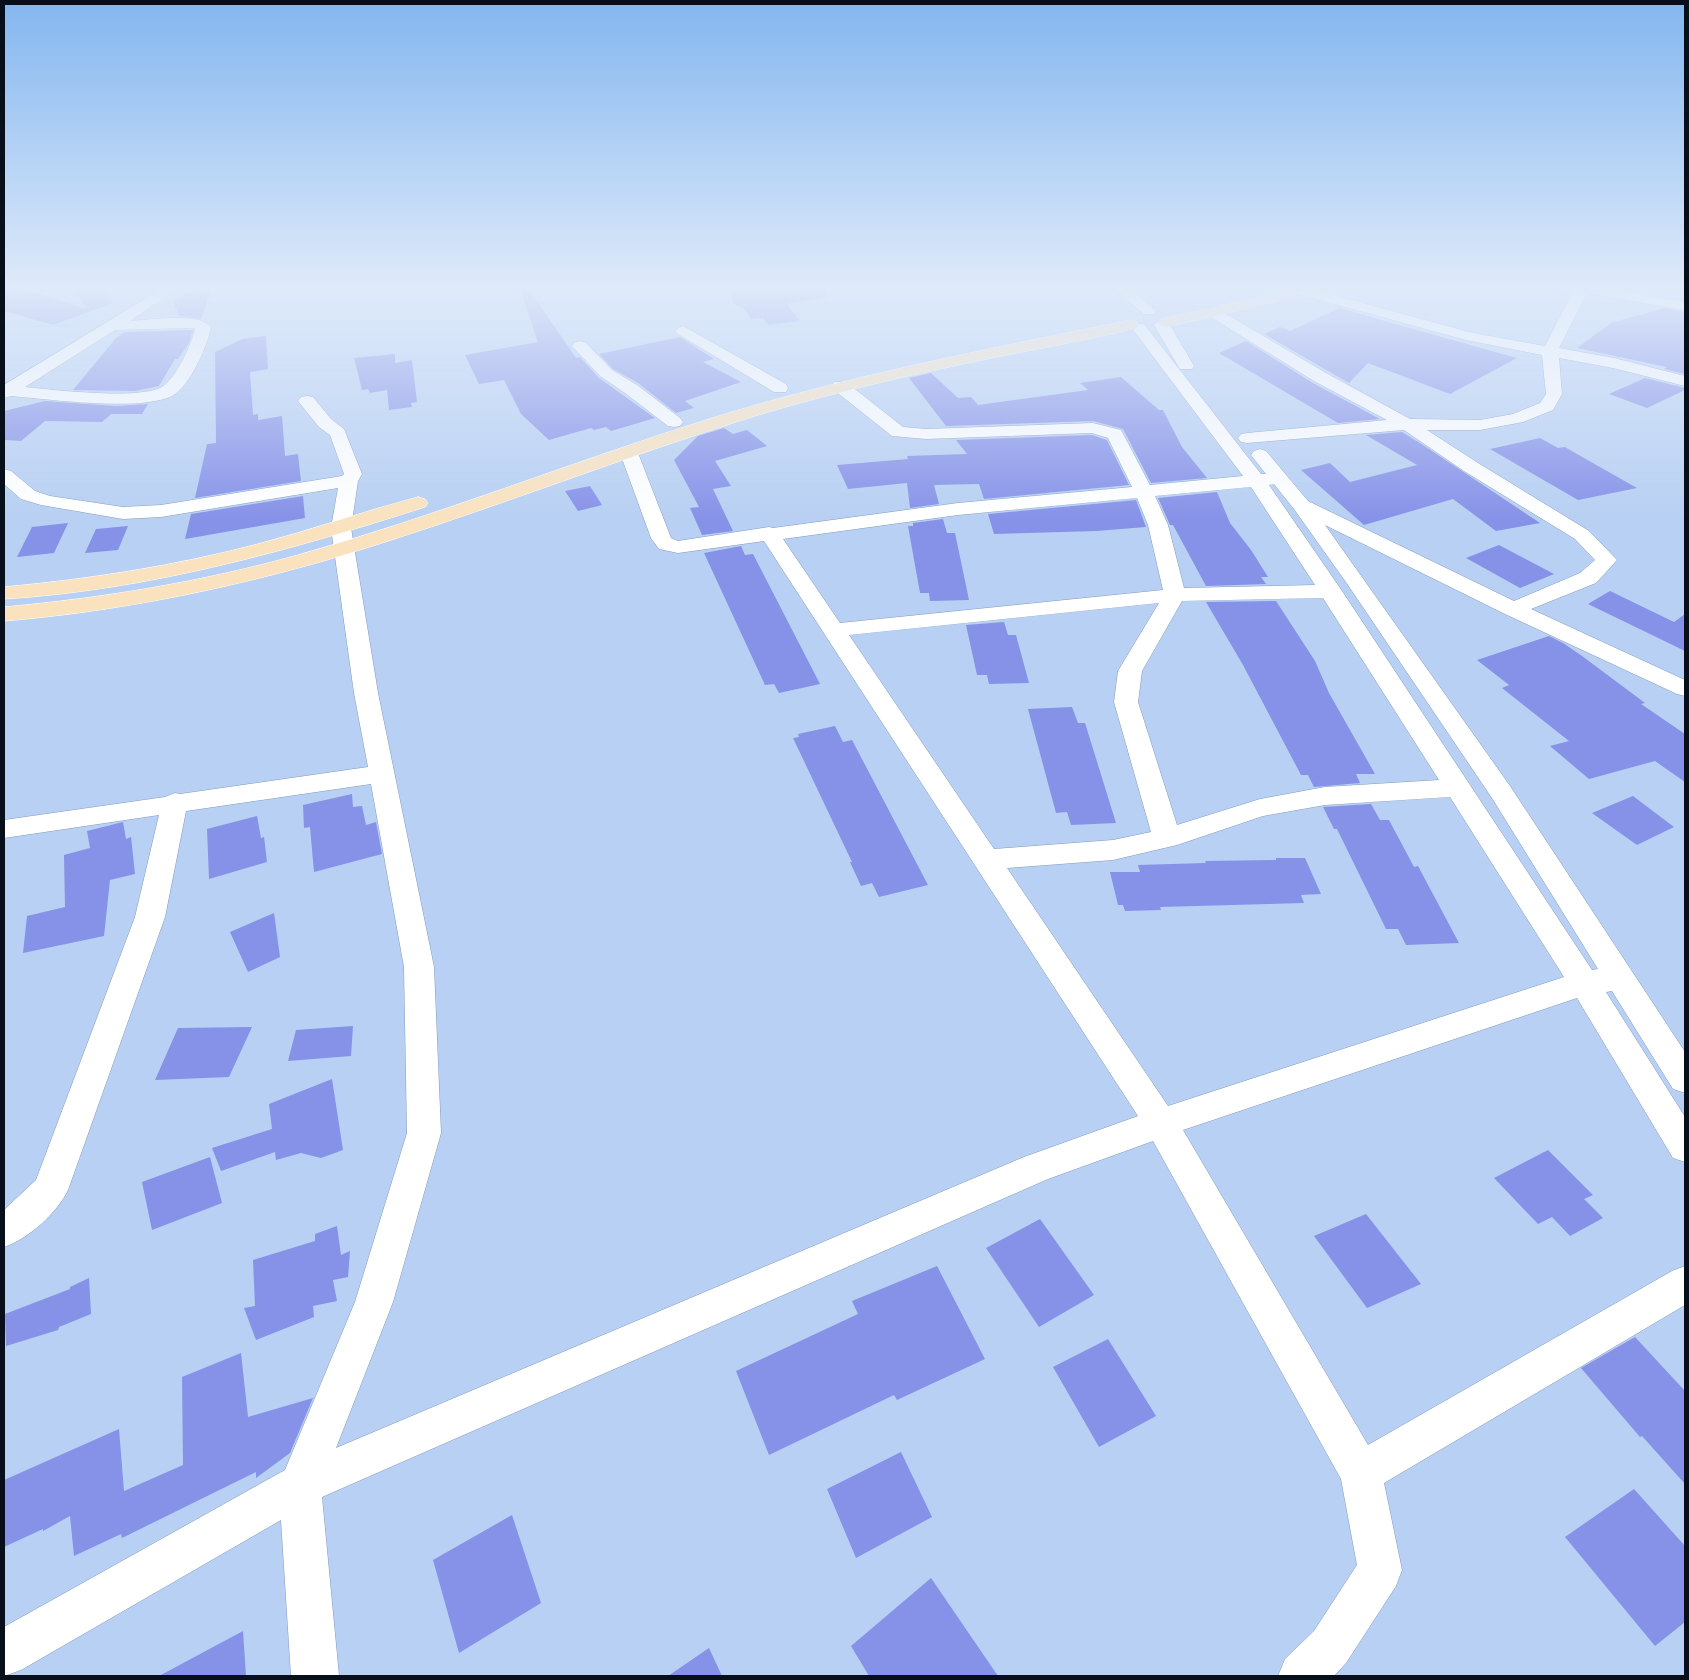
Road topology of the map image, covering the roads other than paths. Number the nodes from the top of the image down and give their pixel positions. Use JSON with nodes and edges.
{"nodes":[{"id":1,"x":39,"y":364,"type":"edge"},
{"id":2,"x":45,"y":364,"type":"edge"},
{"id":3,"x":188,"y":364,"type":"edge"},
{"id":4,"x":598,"y":364,"type":"edge"},
{"id":5,"x":740,"y":364,"type":"edge"},
{"id":6,"x":876,"y":364,"type":"edge"},
{"id":7,"x":934,"y":364,"type":"edge"},
{"id":8,"x":1165,"y":364,"type":"edge"},
{"id":9,"x":1185,"y":364,"type":"edge"},
{"id":10,"x":1299,"y":364,"type":"edge"},
{"id":11,"x":1551,"y":364,"type":"edge"},
{"id":12,"x":1620,"y":364,"type":"edge"},
{"id":13,"x":1685,"y":381,"type":"edge"},
{"id":14,"x":840,"y":386,"type":"junction"},
{"id":15,"x":5,"y":388,"type":"edge"},
{"id":16,"x":780,"y":388,"type":"junction"},
{"id":17,"x":307,"y":401,"type":"dead end"},
{"id":18,"x":674,"y":422,"type":"junction"},
{"id":19,"x":1406,"y":424,"type":"junction"},
{"id":20,"x":1247,"y":438,"type":"junction"},
{"id":21,"x":629,"y":453,"type":"junction"},
{"id":22,"x":4,"y":475,"type":"edge"},
{"id":23,"x":1268,"y":480,"type":"junction"},
{"id":24,"x":349,"y":481,"type":"junction"},
{"id":25,"x":484,"y":483,"type":"dead end"},
{"id":26,"x":1144,"y":492,"type":"junction"},
{"id":27,"x":436,"y":498,"type":"dead end"},
{"id":28,"x":1301,"y":505,"type":"junction"},
{"id":29,"x":769,"y":533,"type":"junction"},
{"id":30,"x":342,"y":538,"type":"junction"},
{"id":31,"x":1332,"y":591,"type":"junction"},
{"id":32,"x":4,"y":593,"type":"edge"},
{"id":33,"x":1176,"y":595,"type":"junction"},
{"id":34,"x":1512,"y":609,"type":"junction"},
{"id":35,"x":4,"y":614,"type":"edge"},
{"id":36,"x":833,"y":630,"type":"junction"},
{"id":37,"x":1685,"y":689,"type":"edge"},
{"id":38,"x":381,"y":774,"type":"junction"},
{"id":39,"x":1457,"y":788,"type":"junction"},
{"id":40,"x":175,"y":802,"type":"junction"},
{"id":41,"x":4,"y":829,"type":"edge"},
{"id":42,"x":1167,"y":838,"type":"junction"},
{"id":43,"x":986,"y":860,"type":"junction"},
{"id":44,"x":1621,"y":978,"type":"junction"},
{"id":45,"x":1584,"y":983,"type":"junction"},
{"id":46,"x":1685,"y":1080,"type":"edge"},
{"id":47,"x":1161,"y":1122,"type":"junction"},
{"id":48,"x":1685,"y":1148,"type":"edge"},
{"id":49,"x":4,"y":1230,"type":"edge"},
{"id":50,"x":1685,"y":1284,"type":"edge"},
{"id":51,"x":1361,"y":1473,"type":"junction"},
{"id":52,"x":300,"y":1485,"type":"junction"},
{"id":53,"x":4,"y":1653,"type":"edge"},
{"id":54,"x":315,"y":1676,"type":"edge"},
{"id":55,"x":1302,"y":1676,"type":"edge"}],
"edges":[{"from":1,"to":15,"type":"street"},
{"from":2,"to":15,"type":"street"},
{"from":3,"to":15,"type":"street"},
{"from":4,"to":18,"type":"street"},
{"from":5,"to":16,"type":"street"},
{"from":6,"to":16,"type":"main road"},
{"from":7,"to":14,"type":"main road"},
{"from":8,"to":23,"type":"street"},
{"from":9,"to":20,"type":"street"},
{"from":10,"to":19,"type":"street"},
{"from":11,"to":19,"type":"street"},
{"from":12,"to":13,"type":"street"},
{"from":14,"to":21,"type":"main road"},
{"from":14,"to":26,"type":"street"},
{"from":16,"to":18,"type":"main road"},
{"from":17,"to":24,"type":"street"},
{"from":18,"to":25,"type":"main road"},
{"from":19,"to":20,"type":"street"},
{"from":19,"to":34,"type":"street"},
{"from":20,"to":23,"type":"street"},
{"from":21,"to":29,"type":"street"},
{"from":21,"to":30,"type":"main road"},
{"from":22,"to":24,"type":"street"},
{"from":23,"to":26,"type":"street"},
{"from":23,"to":28,"type":"street"},
{"from":23,"to":31,"type":"street"},
{"from":24,"to":30,"type":"street"},
{"from":26,"to":29,"type":"street"},
{"from":26,"to":33,"type":"street"},
{"from":27,"to":30,"type":"main road"},
{"from":28,"to":34,"type":"street"},
{"from":28,"to":44,"type":"street"},
{"from":29,"to":36,"type":"street"},
{"from":30,"to":32,"type":"main road"},
{"from":30,"to":35,"type":"main road"},
{"from":30,"to":38,"type":"street"},
{"from":31,"to":33,"type":"street"},
{"from":31,"to":39,"type":"street"},
{"from":33,"to":36,"type":"street"},
{"from":33,"to":42,"type":"street"},
{"from":34,"to":37,"type":"street"},
{"from":36,"to":43,"type":"street"},
{"from":38,"to":40,"type":"street"},
{"from":38,"to":52,"type":"street"},
{"from":39,"to":42,"type":"street"},
{"from":39,"to":45,"type":"street"},
{"from":40,"to":41,"type":"street"},
{"from":40,"to":49,"type":"street"},
{"from":42,"to":43,"type":"street"},
{"from":43,"to":47,"type":"street"},
{"from":44,"to":45,"type":"street"},
{"from":44,"to":46,"type":"street"},
{"from":45,"to":47,"type":"street"},
{"from":45,"to":48,"type":"street"},
{"from":47,"to":51,"type":"street"},
{"from":47,"to":52,"type":"street"},
{"from":50,"to":51,"type":"street"},
{"from":51,"to":55,"type":"street"},
{"from":52,"to":53,"type":"street"},
{"from":52,"to":54,"type":"street"}]}
